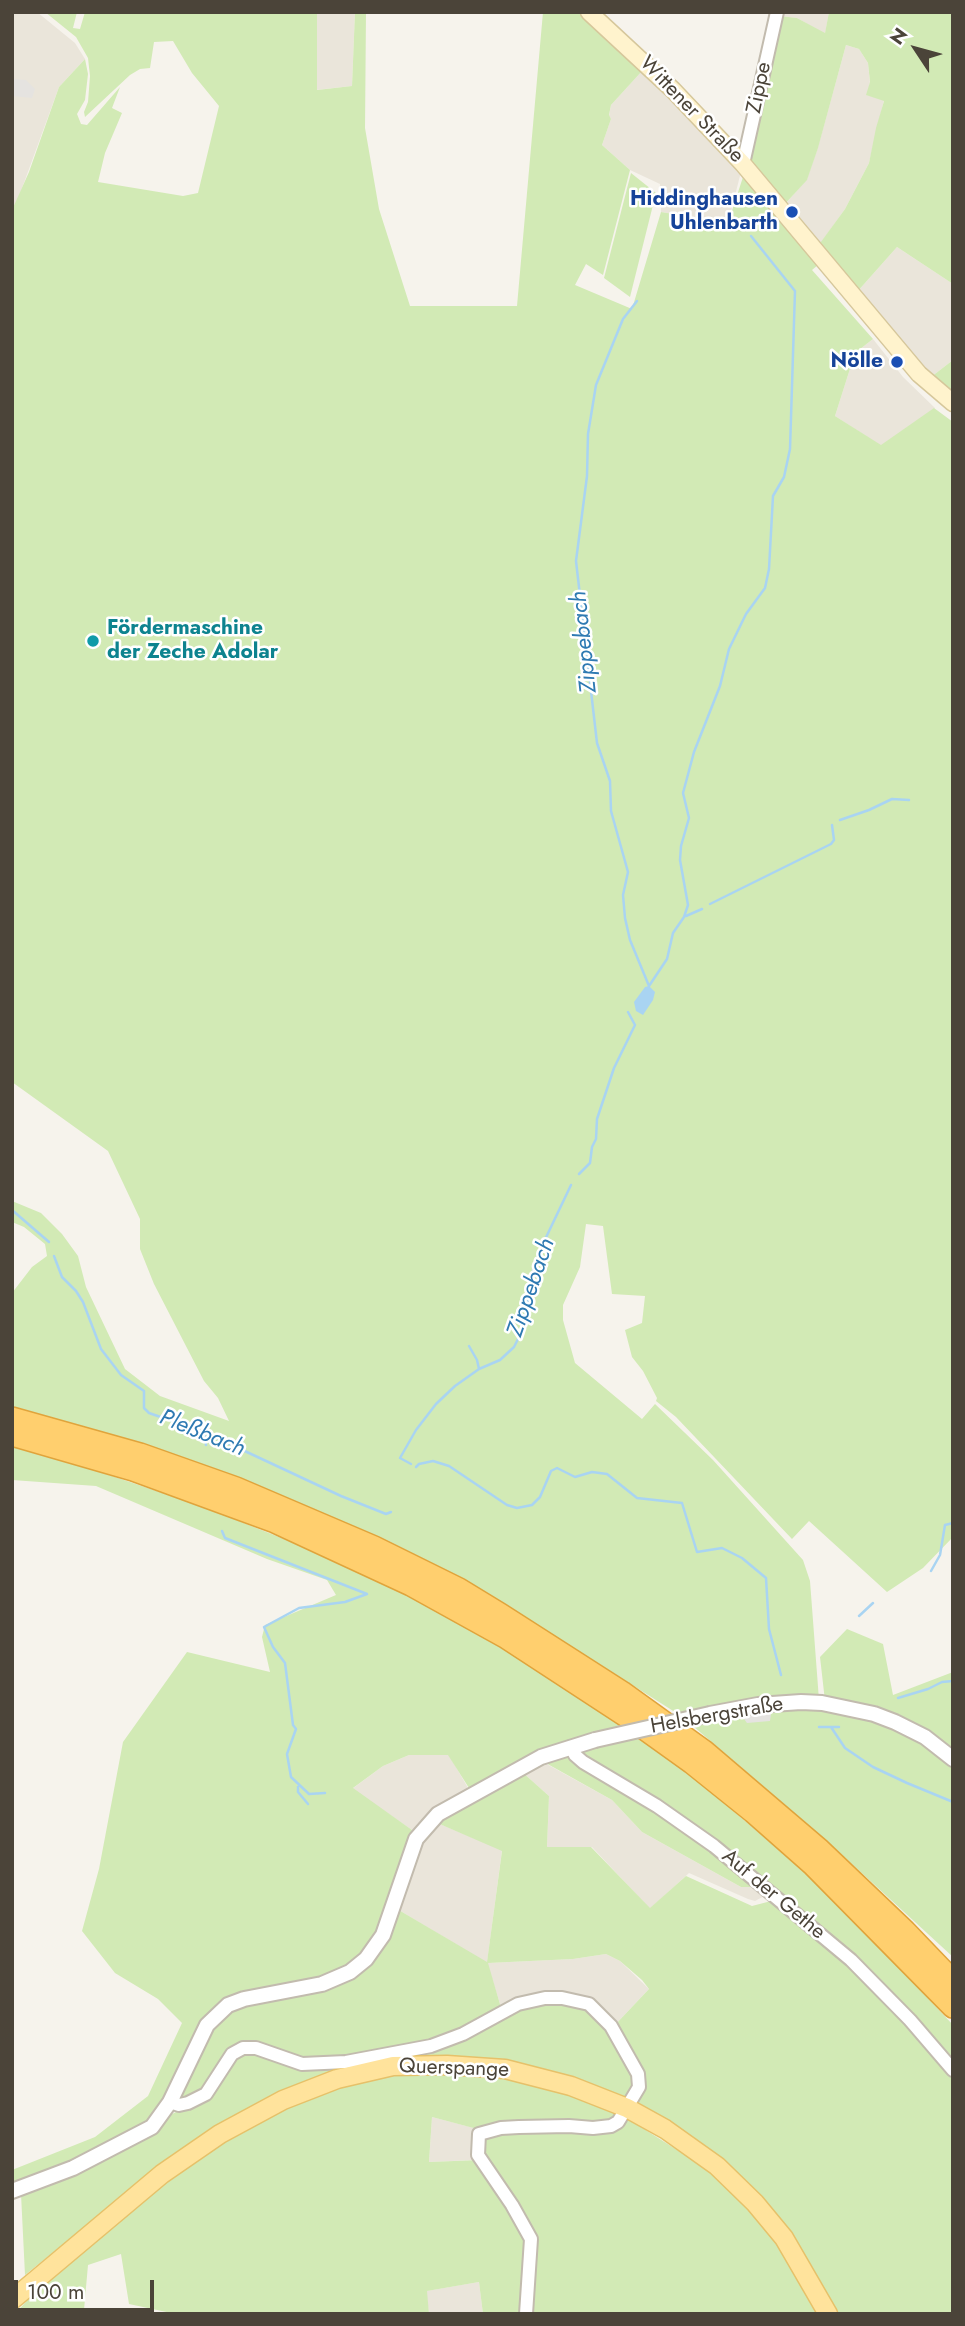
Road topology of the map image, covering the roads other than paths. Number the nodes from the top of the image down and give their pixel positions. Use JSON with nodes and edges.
{"nodes":[{"id":1,"x":589,"y":12,"type":"edge"},
{"id":2,"x":777,"y":12,"type":"edge"},
{"id":3,"x":743,"y":164,"type":"junction"},
{"id":4,"x":953,"y":403,"type":"edge"},
{"id":5,"x":12,"y":1418,"type":"edge"},
{"id":6,"x":12,"y":1435,"type":"edge"},
{"id":7,"x":571,"y":1746,"type":"junction"},
{"id":8,"x":953,"y":1759,"type":"edge"},
{"id":9,"x":953,"y":1981,"type":"edge"},
{"id":10,"x":953,"y":2007,"type":"edge"},
{"id":11,"x":953,"y":2070,"type":"edge"},
{"id":12,"x":170,"y":2102,"type":"junction"},
{"id":13,"x":627,"y":2108,"type":"junction"},
{"id":14,"x":12,"y":2191,"type":"edge"},
{"id":15,"x":12,"y":2300,"type":"edge"},
{"id":16,"x":526,"y":2314,"type":"edge"},
{"id":17,"x":828,"y":2314,"type":"edge"}],
"edges":[{"from":1,"to":3,"type":"main road","name":"Wittener Straße"},
{"from":2,"to":3,"type":"street","name":"Zippe"},
{"from":3,"to":4,"type":"main road","name":"Wittener Straße"},
{"from":5,"to":9,"type":"highway"},
{"from":6,"to":10,"type":"highway"},
{"from":7,"to":8,"type":"street","name":"Helsbergstraße","bridge":true},
{"from":7,"to":11,"type":"street","name":"Auf der Gethe"},
{"from":7,"to":12,"type":"street","name":"Helsbergstraße"},
{"from":12,"to":13,"type":"street"},
{"from":12,"to":14,"type":"street","name":"Helsbergstraße"},
{"from":13,"to":15,"type":"main road","name":"Querspange"},
{"from":13,"to":16,"type":"street"},
{"from":13,"to":17,"type":"main road","name":"Querspange"}]}
